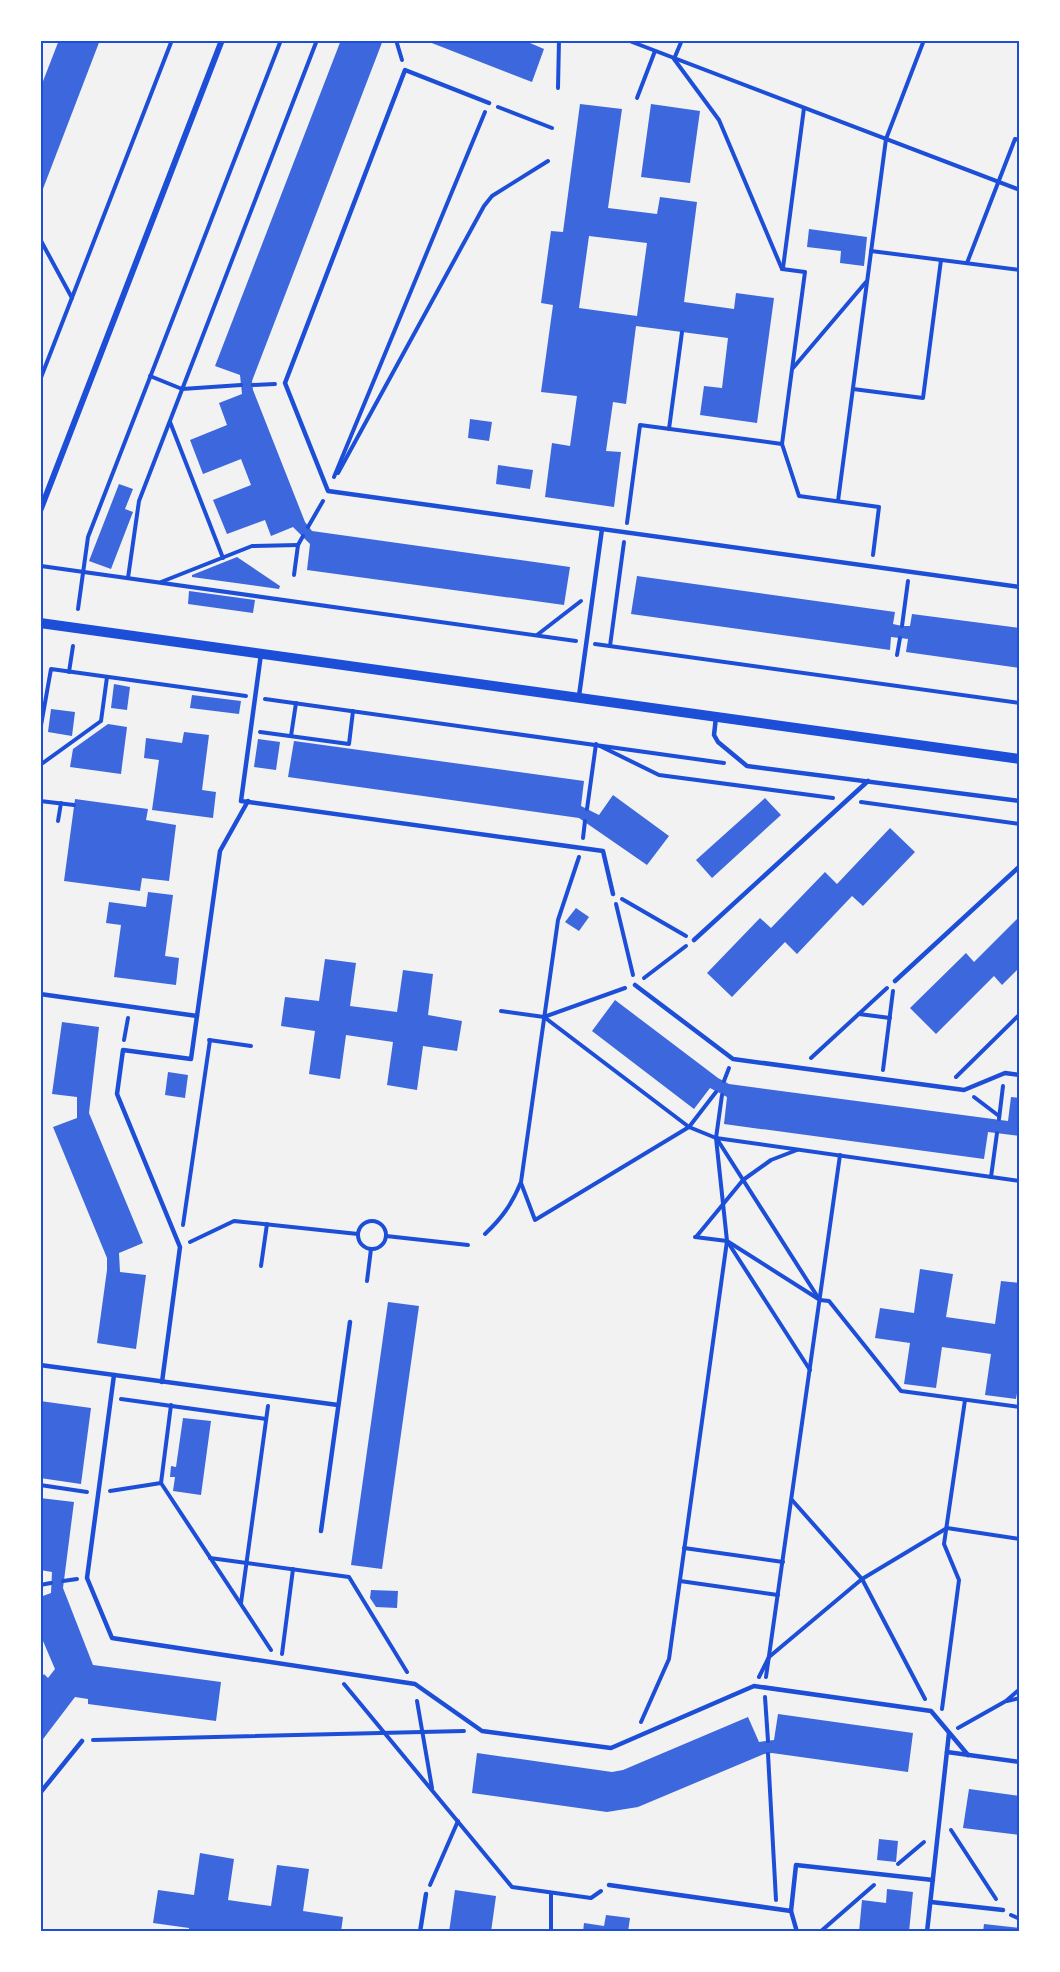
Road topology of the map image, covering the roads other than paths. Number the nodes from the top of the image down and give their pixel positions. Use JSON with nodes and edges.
{"nodes":[{"id":1,"x":222,"y":40,"type":"edge"},
{"id":2,"x":489,"y":103,"type":"road end"},
{"id":3,"x":40,"y":510,"type":"edge"},
{"id":4,"x":602,"y":529,"type":"junction"},
{"id":5,"x":1020,"y":587,"type":"edge"},
{"id":6,"x":40,"y":623,"type":"edge"},
{"id":7,"x":261,"y":654,"type":"junction"},
{"id":8,"x":579,"y":698,"type":"junction"},
{"id":9,"x":716,"y":717,"type":"junction"},
{"id":10,"x":1020,"y":759,"type":"edge"},
{"id":11,"x":868,"y":782,"type":"junction"},
{"id":12,"x":248,"y":801,"type":"junction"},
{"id":13,"x":1020,"y":801,"type":"edge"},
{"id":14,"x":1020,"y":866,"type":"edge"},
{"id":15,"x":613,"y":894,"type":"road end"},
{"id":16,"x":694,"y":940,"type":"road end"},
{"id":17,"x":895,"y":981,"type":"road end"},
{"id":18,"x":635,"y":985,"type":"road end"},
{"id":19,"x":40,"y":994,"type":"edge"},
{"id":20,"x":196,"y":1016,"type":"junction"},
{"id":21,"x":1020,"y":1075,"type":"edge"},
{"id":22,"x":350,"y":1322,"type":"dead end"},
{"id":23,"x":40,"y":1365,"type":"edge"},
{"id":24,"x":114,"y":1375,"type":"junction"},
{"id":25,"x":162,"y":1382,"type":"junction"},
{"id":26,"x":338,"y":1405,"type":"junction"},
{"id":27,"x":321,"y":1531,"type":"dead end"},
{"id":28,"x":950,"y":1733,"type":"junction"},
{"id":29,"x":82,"y":1741,"type":"road end"},
{"id":30,"x":947,"y":1752,"type":"junction"},
{"id":31,"x":968,"y":1755,"type":"junction"},
{"id":32,"x":1020,"y":1762,"type":"edge"},
{"id":33,"x":40,"y":1793,"type":"edge"},
{"id":34,"x":933,"y":1880,"type":"junction"},
{"id":35,"x":609,"y":1885,"type":"dead end"},
{"id":36,"x":426,"y":1894,"type":"road end"},
{"id":37,"x":931,"y":1902,"type":"junction"},
{"id":38,"x":1003,"y":1910,"type":"road end"},
{"id":39,"x":791,"y":1911,"type":"junction"},
{"id":40,"x":420,"y":1932,"type":"edge"},
{"id":41,"x":797,"y":1932,"type":"edge"},
{"id":42,"x":927,"y":1932,"type":"edge"}],
"edges":[{"from":1,"to":3,"type":"street"},
{"from":2,"to":4,"type":"lane"},
{"from":4,"to":5,"type":"lane"},
{"from":4,"to":8,"type":"lane"},
{"from":6,"to":7,"type":"street"},
{"from":7,"to":8,"type":"street"},
{"from":7,"to":12,"type":"lane"},
{"from":8,"to":9,"type":"street"},
{"from":9,"to":10,"type":"street"},
{"from":9,"to":11,"type":"lane"},
{"from":11,"to":13,"type":"lane"},
{"from":11,"to":16,"type":"lane"},
{"from":12,"to":15,"type":"lane"},
{"from":12,"to":20,"type":"lane"},
{"from":14,"to":17,"type":"lane"},
{"from":18,"to":21,"type":"lane"},
{"from":19,"to":20,"type":"lane"},
{"from":20,"to":25,"type":"lane"},
{"from":22,"to":26,"type":"lane"},
{"from":23,"to":24,"type":"lane"},
{"from":24,"to":25,"type":"lane"},
{"from":24,"to":28,"type":"lane"},
{"from":25,"to":26,"type":"lane"},
{"from":26,"to":27,"type":"lane"},
{"from":28,"to":30,"type":"lane"},
{"from":28,"to":31,"type":"lane"},
{"from":29,"to":33,"type":"lane"},
{"from":30,"to":31,"type":"lane"},
{"from":30,"to":34,"type":"lane"},
{"from":31,"to":32,"type":"lane"},
{"from":34,"to":37,"type":"lane"},
{"from":34,"to":39,"type":"lane"},
{"from":35,"to":39,"type":"lane"},
{"from":36,"to":40,"type":"lane"},
{"from":37,"to":38,"type":"lane"},
{"from":37,"to":42,"type":"lane"},
{"from":39,"to":41,"type":"lane"}]}
